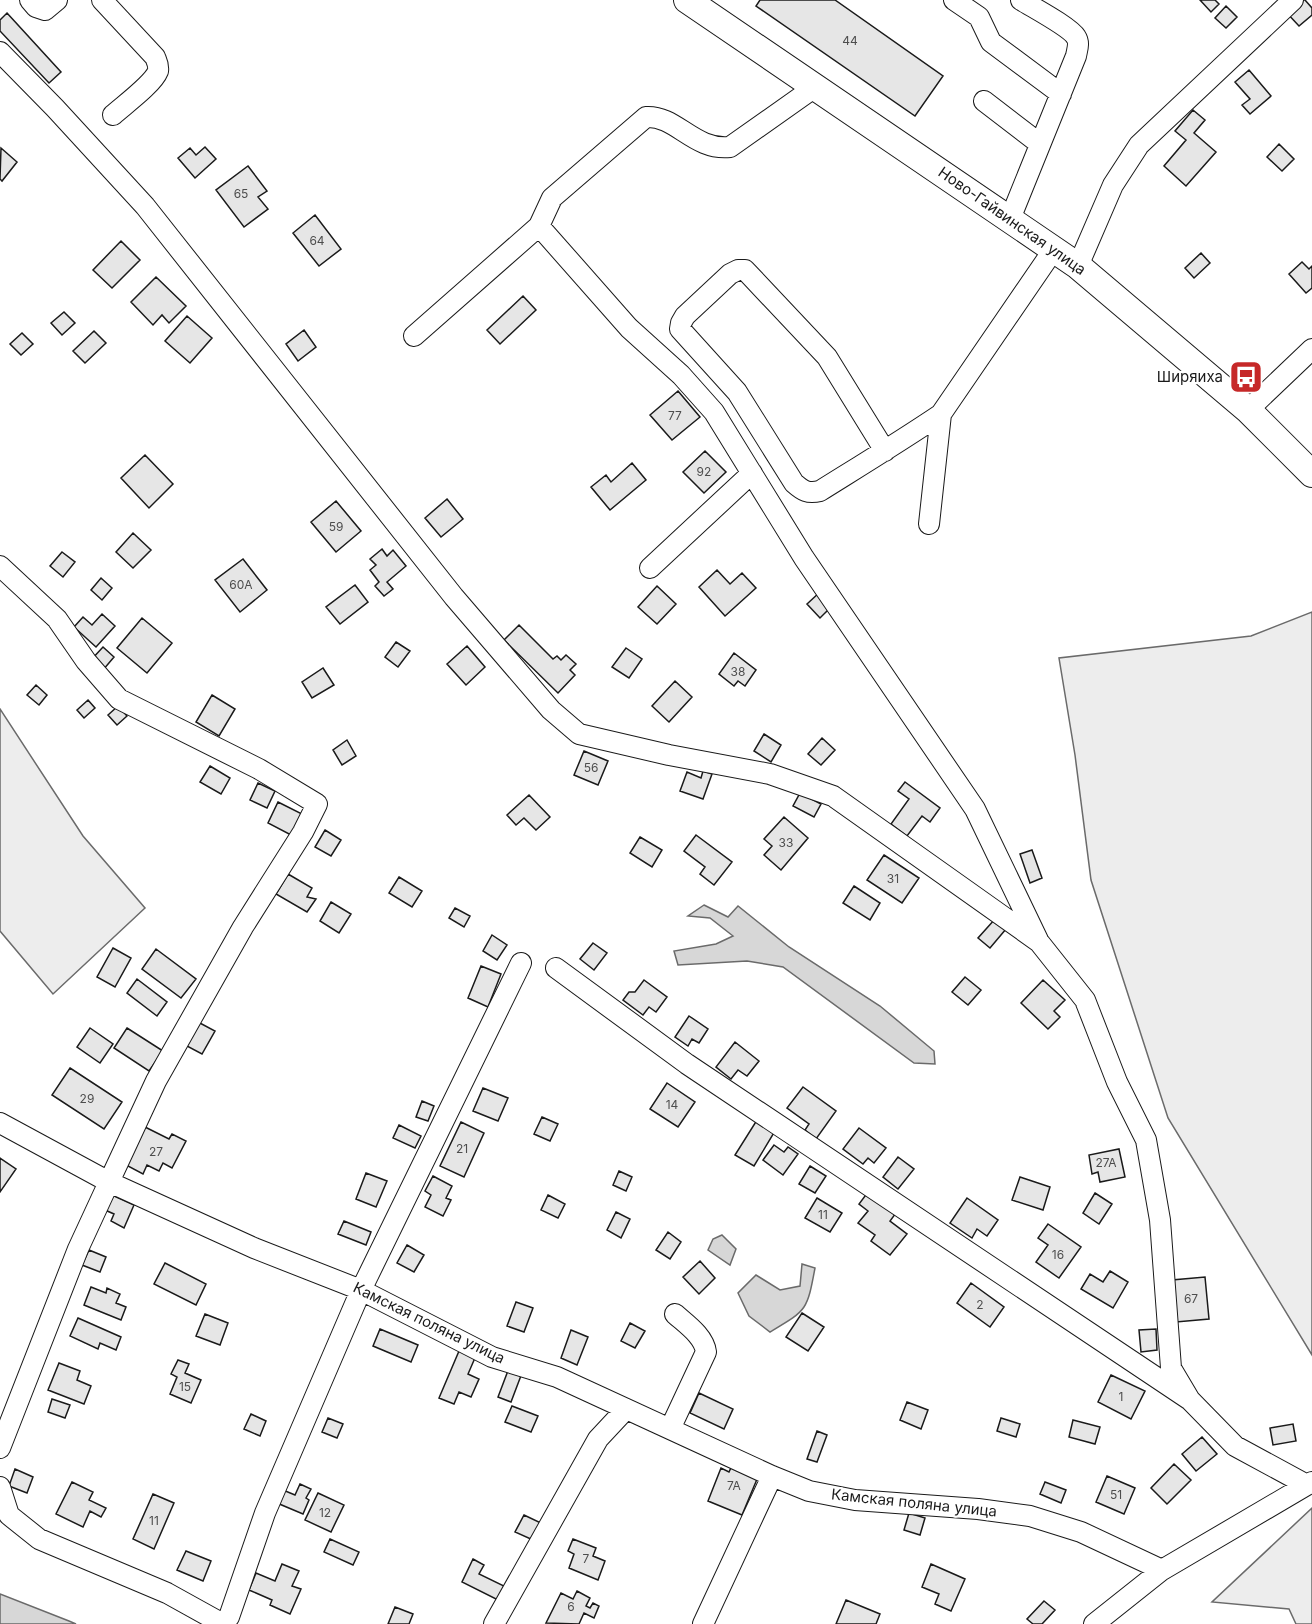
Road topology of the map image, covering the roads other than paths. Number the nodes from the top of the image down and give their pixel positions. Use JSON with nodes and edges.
{"nodes":[{"id":1,"x":30,"y":0,"type":"edge"},
{"id":2,"x":57,"y":0,"type":"edge"},
{"id":3,"x":102,"y":0,"type":"edge"},
{"id":4,"x":687,"y":0,"type":"edge"},
{"id":5,"x":954,"y":0,"type":"edge"},
{"id":6,"x":1021,"y":0,"type":"edge"},
{"id":7,"x":1293,"y":0,"type":"edge"},
{"id":8,"x":0,"y":52,"type":"edge"},
{"id":9,"x":815,"y":87,"type":"junction"},
{"id":10,"x":1060,"y":94,"type":"junction"},
{"id":11,"x":984,"y":101,"type":"dead end"},
{"id":12,"x":113,"y":115,"type":"dead end"},
{"id":13,"x":1040,"y":144,"type":"junction"},
{"id":14,"x":1010,"y":219,"type":"junction"},
{"id":15,"x":539,"y":226,"type":"junction"},
{"id":16,"x":1054,"y":249,"type":"junction"},
{"id":17,"x":1078,"y":266,"type":"junction"},
{"id":18,"x":414,"y":336,"type":"dead end"},
{"id":19,"x":1312,"y":349,"type":"edge"},
{"id":20,"x":1248,"y":410,"type":"junction"},
{"id":21,"x":940,"y":414,"type":"junction"},
{"id":22,"x":885,"y":451,"type":"junction"},
{"id":23,"x":752,"y":473,"type":"junction"},
{"id":24,"x":1312,"y":474,"type":"edge"},
{"id":25,"x":929,"y":524,"type":"dead end"},
{"id":26,"x":0,"y":566,"type":"edge"},
{"id":27,"x":650,"y":568,"type":"dead end"},
{"id":28,"x":1039,"y":942,"type":"junction"},
{"id":29,"x":521,"y":963,"type":"dead end"},
{"id":30,"x":556,"y":968,"type":"dead end"},
{"id":31,"x":0,"y":1122,"type":"edge"},
{"id":32,"x":109,"y":1182,"type":"junction"},
{"id":33,"x":362,"y":1290,"type":"junction"},
{"id":34,"x":675,"y":1314,"type":"dead end"},
{"id":35,"x":1190,"y":1400,"type":"junction"},
{"id":36,"x":626,"y":1409,"type":"junction"},
{"id":37,"x":670,"y":1429,"type":"junction"},
{"id":38,"x":0,"y":1450,"type":"edge"},
{"id":39,"x":772,"y":1476,"type":"junction"},
{"id":40,"x":1309,"y":1484,"type":"edge"},
{"id":41,"x":0,"y":1487,"type":"edge"},
{"id":42,"x":1161,"y":1570,"type":"junction"},
{"id":43,"x":222,"y":1623,"type":"edge"},
{"id":44,"x":494,"y":1624,"type":"edge"},
{"id":45,"x":703,"y":1624,"type":"edge"},
{"id":46,"x":1094,"y":1624,"type":"edge"}],
"edges":[{"from":1,"to":2,"type":"street"},
{"from":3,"to":12,"type":"street"},
{"from":4,"to":9,"type":"main road","name":"Ново-Гайвинская улица"},
{"from":5,"to":10,"type":"street"},
{"from":6,"to":10,"type":"street"},
{"from":7,"to":17,"type":"street"},
{"from":8,"to":28,"type":"street"},
{"from":9,"to":14,"type":"main road","name":"Ново-Гайвинская улица"},
{"from":9,"to":15,"type":"street"},
{"from":10,"to":13,"type":"street"},
{"from":11,"to":13,"type":"street"},
{"from":13,"to":14,"type":"street"},
{"from":14,"to":16,"type":"main road","name":"Ново-Гайвинская улица"},
{"from":15,"to":18,"type":"street"},
{"from":15,"to":23,"type":"street"},
{"from":16,"to":17,"type":"main road","name":"Ново-Гайвинская улица"},
{"from":16,"to":21,"type":"street"},
{"from":17,"to":20,"type":"main road","name":"Ново-Гайвинская улица"},
{"from":19,"to":20,"type":"street"},
{"from":20,"to":24,"type":"main road","name":"Ново-Гайвинская улица"},
{"from":21,"to":22,"type":"street"},
{"from":21,"to":25,"type":"street"},
{"from":22,"to":22,"type":"street"},
{"from":23,"to":27,"type":"street"},
{"from":23,"to":28,"type":"street"},
{"from":26,"to":32,"type":"street"},
{"from":28,"to":35,"type":"street"},
{"from":29,"to":33,"type":"street"},
{"from":30,"to":35,"type":"street"},
{"from":31,"to":32,"type":"street","name":"Камская поляна улица"},
{"from":32,"to":33,"type":"street","name":"Камская поляна улица"},
{"from":32,"to":38,"type":"street"},
{"from":33,"to":36,"type":"street","name":"Камская поляна улица"},
{"from":33,"to":43,"type":"street"},
{"from":34,"to":37,"type":"street"},
{"from":35,"to":40,"type":"street"},
{"from":36,"to":37,"type":"street","name":"Камская поляна улица"},
{"from":36,"to":44,"type":"street"},
{"from":37,"to":39,"type":"street","name":"Камская поляна улица"},
{"from":39,"to":42,"type":"street","name":"Камская поляна улица"},
{"from":39,"to":45,"type":"street"},
{"from":40,"to":42,"type":"street"},
{"from":41,"to":43,"type":"street"},
{"from":42,"to":46,"type":"street"}]}
